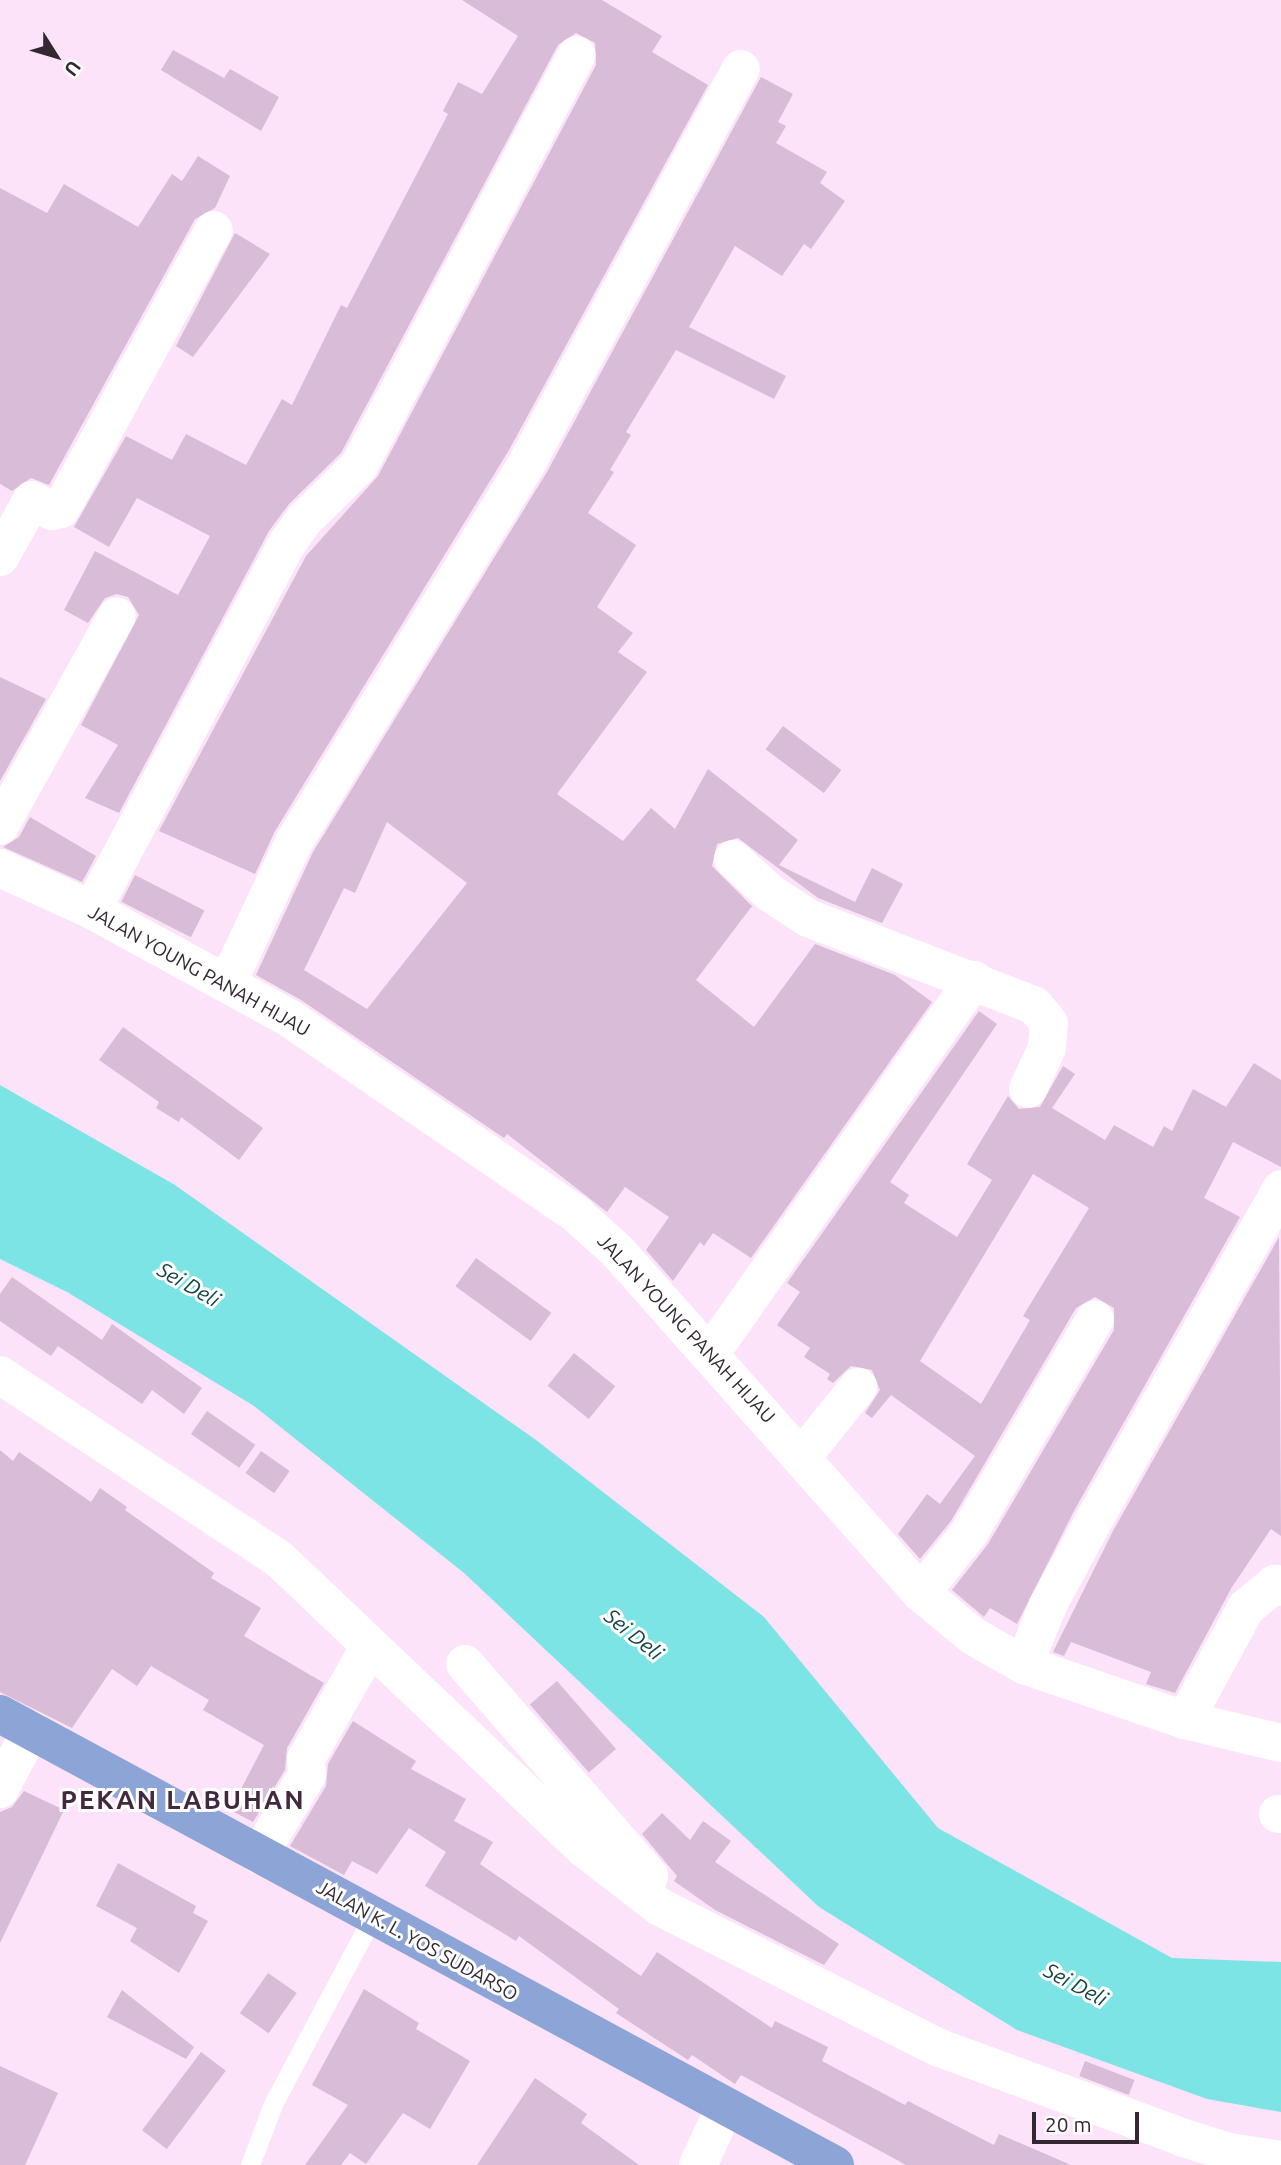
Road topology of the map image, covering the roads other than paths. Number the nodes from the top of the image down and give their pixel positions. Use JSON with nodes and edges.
{"nodes":[{"id":1,"x":577,"y":55,"type":"dead end"},
{"id":2,"x":741,"y":69,"type":"dead end"},
{"id":3,"x":214,"y":230,"type":"dead end"},
{"id":4,"x":0,"y":557,"type":"edge"},
{"id":5,"x":117,"y":615,"type":"dead end"},
{"id":6,"x":0,"y":826,"type":"edge"},
{"id":7,"x":733,"y":859,"type":"dead end"},
{"id":8,"x":0,"y":868,"type":"edge"},
{"id":9,"x":92,"y":910,"type":"junction"},
{"id":10,"x":974,"y":980,"type":"junction"},
{"id":11,"x":228,"y":982,"type":"junction"},
{"id":12,"x":1028,"y":1089,"type":"dead end"},
{"id":13,"x":1281,"y":1189,"type":"edge"},
{"id":14,"x":1095,"y":1319,"type":"dead end"},
{"id":15,"x":710,"y":1354,"type":"junction"},
{"id":16,"x":0,"y":1375,"type":"edge"},
{"id":17,"x":859,"y":1387,"type":"dead end"},
{"id":18,"x":802,"y":1457,"type":"junction"},
{"id":19,"x":1281,"y":1587,"type":"edge"},
{"id":20,"x":921,"y":1593,"type":"junction"},
{"id":21,"x":370,"y":1646,"type":"junction"},
{"id":22,"x":465,"y":1664,"type":"dead end"},
{"id":23,"x":1024,"y":1665,"type":"junction"},
{"id":24,"x":1185,"y":1720,"type":"junction"},
{"id":25,"x":16,"y":1722,"type":"edge"},
{"id":26,"x":1281,"y":1743,"type":"edge"},
{"id":27,"x":0,"y":1789,"type":"edge"},
{"id":28,"x":259,"y":1855,"type":"junction"},
{"id":29,"x":372,"y":1918,"type":"junction"},
{"id":30,"x":696,"y":1926,"type":"junction"},
{"id":31,"x":725,"y":2108,"type":"junction"},
{"id":32,"x":1281,"y":2160,"type":"edge"},
{"id":33,"x":250,"y":2165,"type":"edge"},
{"id":34,"x":698,"y":2165,"type":"edge"},
{"id":35,"x":835,"y":2165,"type":"edge"}],
"edges":[{"from":1,"to":9,"type":"street"},
{"from":2,"to":11,"type":"street"},
{"from":3,"to":4,"type":"street"},
{"from":5,"to":6,"type":"street"},
{"from":7,"to":10,"type":"street"},
{"from":8,"to":9,"type":"street","name":"JALAN YOUNG PANAH HIJAU"},
{"from":9,"to":11,"type":"street","name":"JALAN YOUNG PANAH HIJAU"},
{"from":10,"to":12,"type":"street"},
{"from":10,"to":15,"type":"street"},
{"from":11,"to":15,"type":"street","name":"JALAN YOUNG PANAH HIJAU"},
{"from":13,"to":23,"type":"street"},
{"from":14,"to":20,"type":"street"},
{"from":15,"to":18,"type":"street","name":"JALAN YOUNG PANAH HIJAU"},
{"from":16,"to":21,"type":"street"},
{"from":17,"to":18,"type":"street"},
{"from":18,"to":20,"type":"street","name":"JALAN YOUNG PANAH HIJAU"},
{"from":19,"to":24,"type":"street"},
{"from":20,"to":23,"type":"street","name":"JALAN YOUNG PANAH HIJAU"},
{"from":21,"to":28,"type":"street"},
{"from":21,"to":30,"type":"street"},
{"from":22,"to":30,"type":"street"},
{"from":23,"to":24,"type":"street","name":"JALAN YOUNG PANAH HIJAU"},
{"from":24,"to":26,"type":"street","name":"JALAN YOUNG PANAH HIJAU"},
{"from":25,"to":27,"type":"street"},
{"from":25,"to":28,"type":"highway","name":"JALAN K. L. YOS SUDARSO"},
{"from":28,"to":29,"type":"highway","name":"JALAN K. L. YOS SUDARSO"},
{"from":29,"to":31,"type":"highway","name":"JALAN K. L. YOS SUDARSO"},
{"from":29,"to":33,"type":"lane"},
{"from":30,"to":32,"type":"street"},
{"from":31,"to":34,"type":"street"},
{"from":31,"to":35,"type":"highway","name":"JALAN K. L. YOS SUDARSO"}]}
